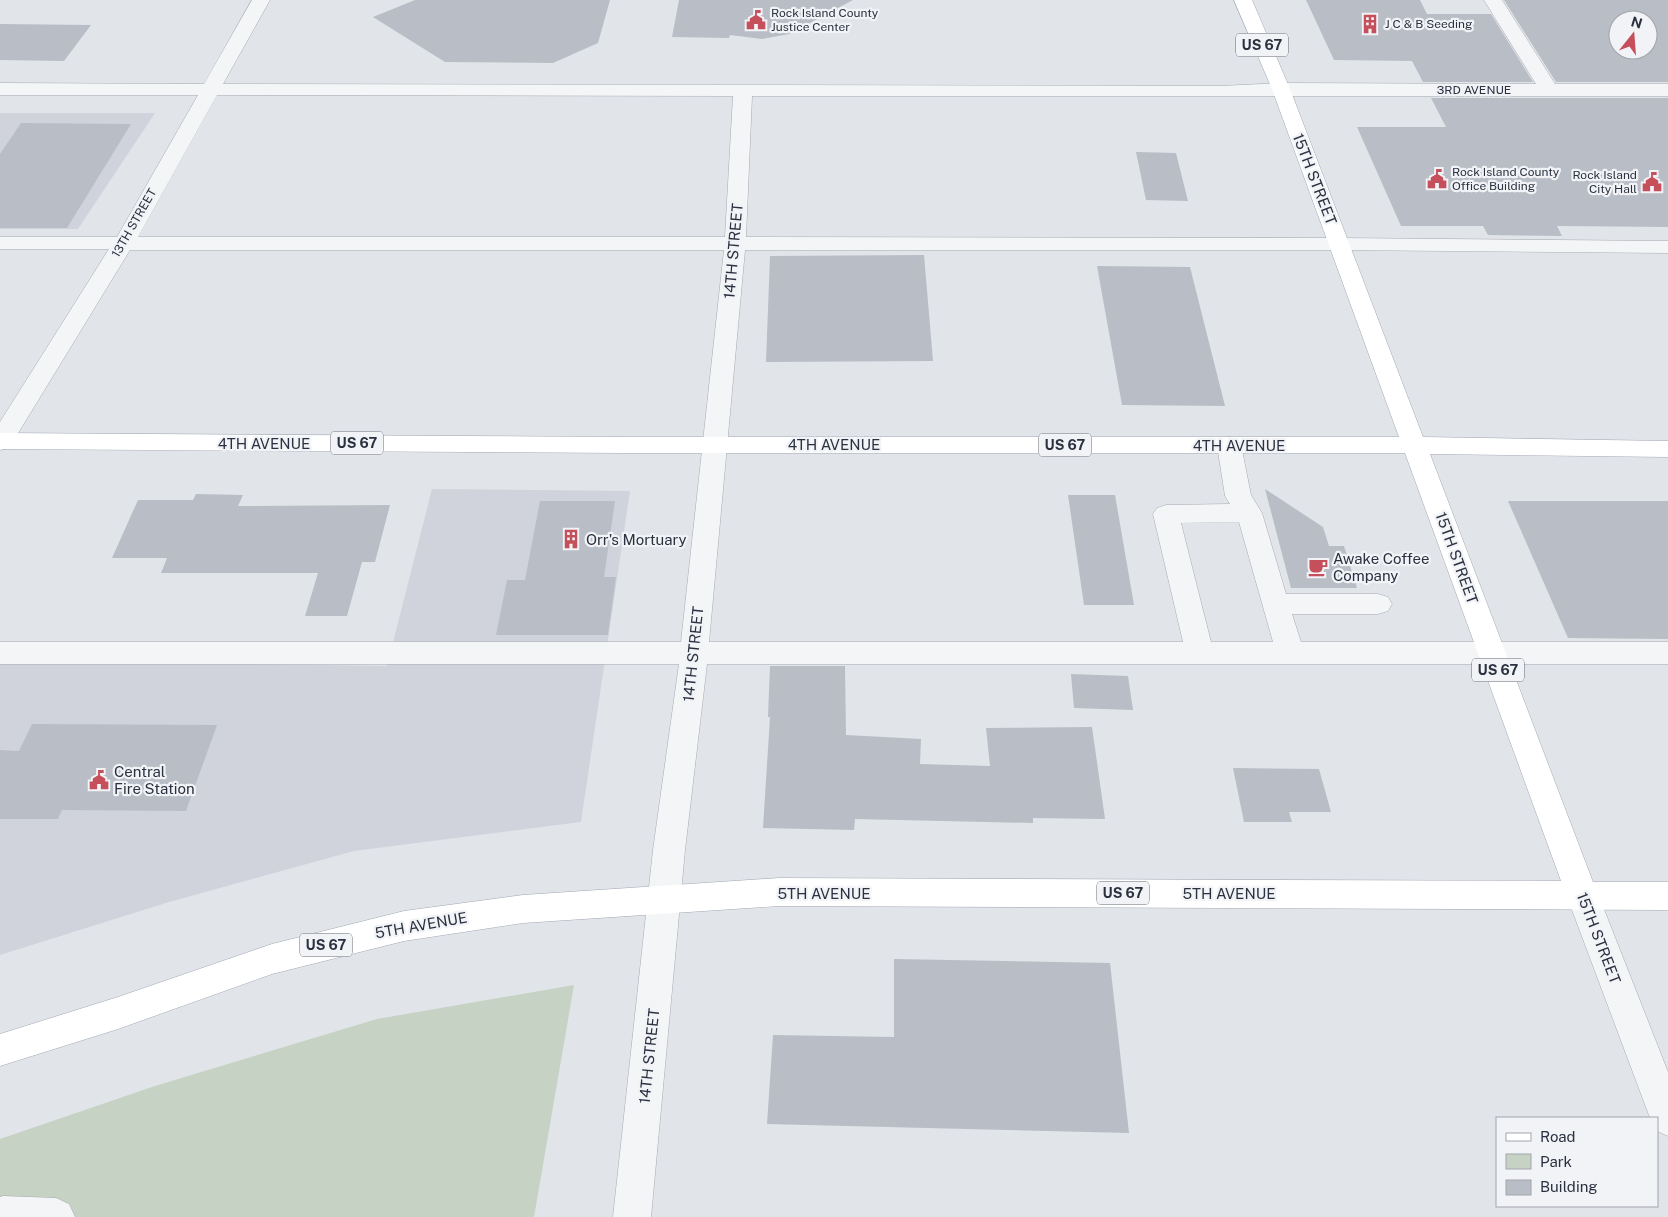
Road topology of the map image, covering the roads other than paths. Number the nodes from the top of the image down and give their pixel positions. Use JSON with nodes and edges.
{"nodes":[{"id":1,"x":261,"y":0,"type":"edge"},
{"id":2,"x":1244,"y":0,"type":"edge"},
{"id":3,"x":1493,"y":0,"type":"edge"},
{"id":4,"x":0,"y":89,"type":"edge"},
{"id":5,"x":1280,"y":89,"type":"junction"},
{"id":6,"x":208,"y":90,"type":"junction"},
{"id":7,"x":743,"y":90,"type":"junction"},
{"id":8,"x":1549,"y":90,"type":"junction"},
{"id":9,"x":1668,"y":90,"type":"edge"},
{"id":10,"x":0,"y":243,"type":"edge"},
{"id":11,"x":735,"y":243,"type":"junction"},
{"id":12,"x":123,"y":244,"type":"junction"},
{"id":13,"x":1339,"y":244,"type":"junction"},
{"id":14,"x":1668,"y":247,"type":"edge"},
{"id":15,"x":0,"y":441,"type":"edge"},
{"id":16,"x":715,"y":444,"type":"junction"},
{"id":17,"x":1229,"y":445,"type":"junction"},
{"id":18,"x":1415,"y":445,"type":"junction"},
{"id":19,"x":1668,"y":449,"type":"edge"},
{"id":20,"x":1249,"y":513,"type":"junction"},
{"id":21,"x":1276,"y":604,"type":"junction"},
{"id":22,"x":1378,"y":604,"type":"dead end"},
{"id":23,"x":1199,"y":652,"type":"junction"},
{"id":24,"x":1491,"y":652,"type":"junction"},
{"id":25,"x":0,"y":653,"type":"edge"},
{"id":26,"x":1290,"y":653,"type":"junction"},
{"id":27,"x":1668,"y":653,"type":"edge"},
{"id":28,"x":694,"y":654,"type":"junction"},
{"id":29,"x":1582,"y":894,"type":"junction"},
{"id":30,"x":1668,"y":896,"type":"edge"},
{"id":31,"x":664,"y":898,"type":"junction"},
{"id":32,"x":0,"y":1050,"type":"edge"},
{"id":33,"x":1668,"y":1118,"type":"edge"},
{"id":34,"x":3,"y":1215,"type":"dead end"},
{"id":35,"x":56,"y":1217,"type":"edge"},
{"id":36,"x":632,"y":1217,"type":"edge"}],
"edges":[{"from":1,"to":6,"type":"street","name":"13TH STREET"},
{"from":2,"to":5,"type":"main road","name":"15TH STREET","number":"US 67"},
{"from":3,"to":8,"type":"street"},
{"from":4,"to":6,"type":"street","name":"3RD AVENUE"},
{"from":5,"to":7,"type":"street","name":"3RD AVENUE"},
{"from":5,"to":8,"type":"street","name":"3RD AVENUE"},
{"from":5,"to":13,"type":"main road","name":"15TH STREET","number":"US 67"},
{"from":6,"to":7,"type":"street","name":"3RD AVENUE"},
{"from":6,"to":12,"type":"street","name":"13TH STREET"},
{"from":7,"to":11,"type":"street","name":"14TH STREET"},
{"from":8,"to":9,"type":"street","name":"3RD AVENUE"},
{"from":10,"to":12,"type":"street"},
{"from":11,"to":12,"type":"street"},
{"from":11,"to":13,"type":"street"},
{"from":11,"to":16,"type":"street","name":"14TH STREET"},
{"from":12,"to":15,"type":"street","name":"13TH STREET"},
{"from":13,"to":14,"type":"street"},
{"from":13,"to":18,"type":"main road","name":"15TH STREET","number":"US 67"},
{"from":15,"to":16,"type":"main road","name":"4TH AVENUE","number":"US 67"},
{"from":16,"to":17,"type":"main road","name":"4TH AVENUE","number":"US 67"},
{"from":16,"to":28,"type":"street","name":"14TH STREET"},
{"from":17,"to":18,"type":"main road","name":"4TH AVENUE","number":"US 67"},
{"from":17,"to":20,"type":"street"},
{"from":18,"to":19,"type":"main road","name":"4TH AVENUE"},
{"from":18,"to":24,"type":"main road","name":"15TH STREET","number":"US 67"},
{"from":20,"to":21,"type":"street"},
{"from":20,"to":23,"type":"street"},
{"from":21,"to":22,"type":"street"},
{"from":21,"to":26,"type":"street"},
{"from":23,"to":26,"type":"street"},
{"from":23,"to":28,"type":"street"},
{"from":24,"to":26,"type":"street"},
{"from":24,"to":27,"type":"street"},
{"from":24,"to":29,"type":"main road","name":"15TH STREET","number":"US 67"},
{"from":25,"to":28,"type":"street"},
{"from":28,"to":31,"type":"street","name":"14TH STREET"},
{"from":29,"to":30,"type":"main road","name":"5TH AVENUE"},
{"from":29,"to":31,"type":"main road","name":"5TH AVENUE","number":"US 67"},
{"from":29,"to":33,"type":"street","name":"15TH STREET"},
{"from":31,"to":32,"type":"main road","name":"5TH AVENUE","number":"US 67"},
{"from":31,"to":36,"type":"street","name":"14TH STREET"},
{"from":34,"to":35,"type":"street"}]}
